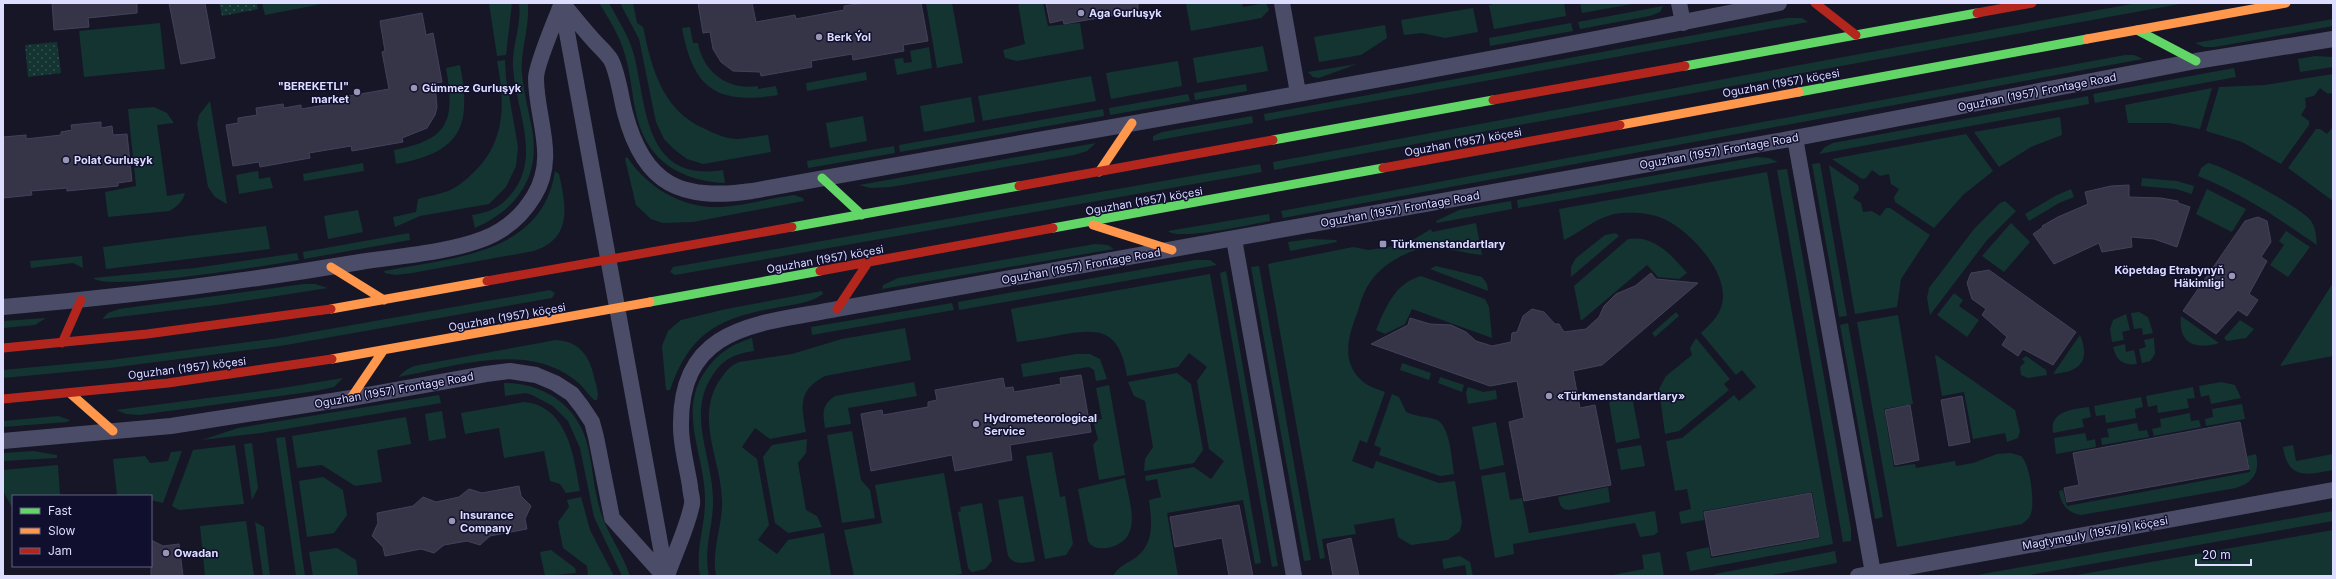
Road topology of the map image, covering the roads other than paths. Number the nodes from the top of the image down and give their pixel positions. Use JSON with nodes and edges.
{"nodes":[{"id":1,"x":562,"y":3,"type":"edge"},
{"id":2,"x":1282,"y":3,"type":"edge"},
{"id":3,"x":1679,"y":3,"type":"edge"},
{"id":4,"x":1779,"y":3,"type":"edge"},
{"id":5,"x":1815,"y":3,"type":"edge"},
{"id":6,"x":2032,"y":3,"type":"edge"},
{"id":7,"x":2286,"y":3,"type":"edge"},
{"id":8,"x":1683,"y":23,"type":"junction"},
{"id":9,"x":2137,"y":30,"type":"junction"},
{"id":10,"x":1856,"y":35,"type":"junction"},
{"id":11,"x":2331,"y":40,"type":"edge"},
{"id":12,"x":2196,"y":61,"type":"junction"},
{"id":13,"x":1298,"y":93,"type":"junction"},
{"id":14,"x":1132,"y":123,"type":"junction"},
{"id":15,"x":1795,"y":138,"type":"junction"},
{"id":16,"x":1099,"y":172,"type":"junction"},
{"id":17,"x":822,"y":178,"type":"junction"},
{"id":18,"x":862,"y":215,"type":"junction"},
{"id":19,"x":1090,"y":224,"type":"junction"},
{"id":20,"x":1234,"y":239,"type":"junction"},
{"id":21,"x":1172,"y":250,"type":"junction"},
{"id":22,"x":609,"y":260,"type":"junction"},
{"id":23,"x":866,"y":264,"type":"junction"},
{"id":24,"x":331,"y":267,"type":"junction"},
{"id":25,"x":81,"y":300,"type":"junction"},
{"id":26,"x":384,"y":300,"type":"junction"},
{"id":27,"x":3,"y":307,"type":"edge"},
{"id":28,"x":618,"y":309,"type":"junction"},
{"id":29,"x":837,"y":309,"type":"junction"},
{"id":30,"x":62,"y":343,"type":"junction"},
{"id":31,"x":3,"y":348,"type":"edge"},
{"id":32,"x":383,"y":352,"type":"junction"},
{"id":33,"x":71,"y":394,"type":"junction"},
{"id":34,"x":351,"y":398,"type":"junction"},
{"id":35,"x":3,"y":399,"type":"edge"},
{"id":36,"x":113,"y":431,"type":"junction"},
{"id":37,"x":3,"y":441,"type":"edge"},
{"id":38,"x":2333,"y":490,"type":"edge"},
{"id":39,"x":1865,"y":575,"type":"edge"},
{"id":40,"x":665,"y":576,"type":"edge"},
{"id":41,"x":1294,"y":576,"type":"edge"}],
"edges":[{"from":1,"to":17,"type":"street"},
{"from":1,"to":22,"type":"street"},
{"from":1,"to":24,"type":"street"},
{"from":2,"to":13,"type":"street"},
{"from":3,"to":8,"type":"street"},
{"from":4,"to":8,"type":"street"},
{"from":5,"to":10,"type":"main road"},
{"from":6,"to":10,"type":"main road"},
{"from":7,"to":9,"type":"main road","name":"Oguzhan (1957) köçesi"},
{"from":8,"to":13,"type":"street"},
{"from":9,"to":12,"type":"main road"},
{"from":9,"to":19,"type":"main road","name":"Oguzhan (1957) köçesi"},
{"from":10,"to":16,"type":"main road"},
{"from":11,"to":12,"type":"street","name":"Oguzhan (1957) Frontage Road"},
{"from":12,"to":15,"type":"street","name":"Oguzhan (1957) Frontage Road"},
{"from":13,"to":14,"type":"street"},
{"from":14,"to":16,"type":"main road"},
{"from":14,"to":17,"type":"street"},
{"from":15,"to":20,"type":"street","name":"Oguzhan (1957) Frontage Road"},
{"from":15,"to":39,"type":"street"},
{"from":16,"to":18,"type":"main road"},
{"from":17,"to":18,"type":"main road"},
{"from":18,"to":22,"type":"main road"},
{"from":19,"to":21,"type":"main road"},
{"from":19,"to":23,"type":"main road","name":"Oguzhan (1957) köçesi"},
{"from":20,"to":21,"type":"street","name":"Oguzhan (1957) Frontage Road"},
{"from":20,"to":41,"type":"street"},
{"from":21,"to":29,"type":"street","name":"Oguzhan (1957) Frontage Road"},
{"from":22,"to":26,"type":"main road"},
{"from":22,"to":28,"type":"street"},
{"from":23,"to":28,"type":"main road","name":"Oguzhan (1957) köçesi"},
{"from":23,"to":29,"type":"main road"},
{"from":24,"to":25,"type":"street"},
{"from":24,"to":26,"type":"main road"},
{"from":25,"to":27,"type":"street"},
{"from":25,"to":30,"type":"main road"},
{"from":26,"to":30,"type":"main road"},
{"from":28,"to":32,"type":"main road","name":"Oguzhan (1957) köçesi"},
{"from":28,"to":40,"type":"street"},
{"from":29,"to":40,"type":"street","name":"Oguzhan (1957) Frontage Road"},
{"from":30,"to":31,"type":"main road"},
{"from":32,"to":33,"type":"main road","name":"Oguzhan (1957) köçesi"},
{"from":32,"to":34,"type":"main road"},
{"from":33,"to":35,"type":"main road","name":"Oguzhan (1957) köçesi"},
{"from":33,"to":36,"type":"main road"},
{"from":34,"to":36,"type":"street","name":"Oguzhan (1957) Frontage Road"},
{"from":34,"to":40,"type":"street","name":"Oguzhan (1957) Frontage Road"},
{"from":36,"to":37,"type":"street","name":"Oguzhan (1957) Frontage Road"},
{"from":38,"to":39,"type":"street","name":"Magtymguly (1957/9) köçesi"}]}
